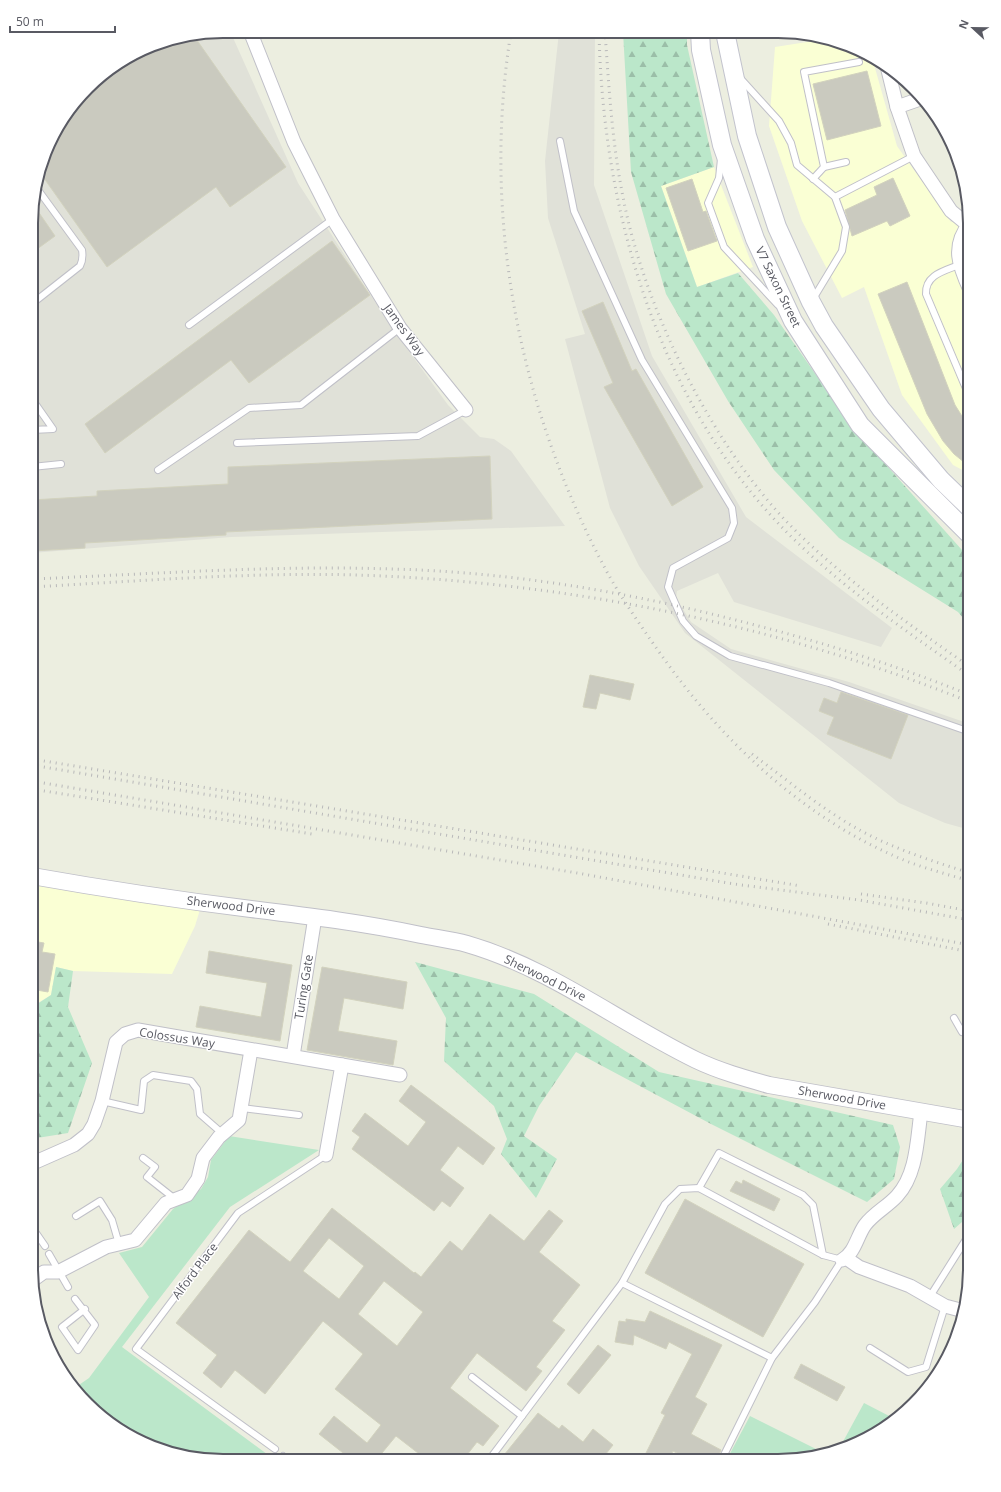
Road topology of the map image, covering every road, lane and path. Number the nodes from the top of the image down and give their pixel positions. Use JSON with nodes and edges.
{"nodes":[{"id":1,"x":253,"y":38,"type":"edge"},
{"id":2,"x":700,"y":38,"type":"edge"},
{"id":3,"x":726,"y":38,"type":"edge"},
{"id":4,"x":859,"y":62,"type":"dead end"},
{"id":5,"x":732,"y":69,"type":"junction"},
{"id":6,"x":889,"y":75,"type":"edge"},
{"id":7,"x":916,"y":100,"type":"edge"},
{"id":8,"x":897,"y":107,"type":"junction"},
{"id":9,"x":560,"y":141,"type":"dead end"},
{"id":10,"x":722,"y":145,"type":"junction"},
{"id":11,"x":914,"y":156,"type":"junction"},
{"id":12,"x":846,"y":162,"type":"dead end"},
{"id":13,"x":824,"y":167,"type":"junction"},
{"id":14,"x":813,"y":179,"type":"junction"},
{"id":15,"x":41,"y":194,"type":"edge"},
{"id":16,"x":835,"y":197,"type":"junction"},
{"id":17,"x":333,"y":219,"type":"junction"},
{"id":18,"x":963,"y":220,"type":"edge"},
{"id":19,"x":963,"y":235,"type":"edge"},
{"id":20,"x":959,"y":265,"type":"junction"},
{"id":21,"x":963,"y":274,"type":"edge"},
{"id":22,"x":38,"y":298,"type":"edge"},
{"id":23,"x":811,"y":302,"type":"junction"},
{"id":24,"x":793,"y":321,"type":"junction"},
{"id":25,"x":189,"y":325,"type":"dead end"},
{"id":26,"x":400,"y":328,"type":"junction"},
{"id":27,"x":963,"y":381,"type":"edge"},
{"id":28,"x":38,"y":407,"type":"edge"},
{"id":29,"x":466,"y":410,"type":"joint"},
{"id":30,"x":38,"y":430,"type":"edge"},
{"id":31,"x":237,"y":443,"type":"dead end"},
{"id":32,"x":61,"y":464,"type":"dead end"},
{"id":33,"x":38,"y":466,"type":"edge"},
{"id":34,"x":158,"y":470,"type":"dead end"},
{"id":35,"x":963,"y":501,"type":"edge"},
{"id":36,"x":963,"y":528,"type":"edge"},
{"id":37,"x":963,"y":730,"type":"edge"},
{"id":38,"x":38,"y":877,"type":"edge"},
{"id":39,"x":315,"y":917,"type":"junction"},
{"id":40,"x":954,"y":1018,"type":"dead end"},
{"id":41,"x":962,"y":1032,"type":"dead end"},
{"id":42,"x":251,"y":1050,"type":"junction"},
{"id":43,"x":293,"y":1056,"type":"junction"},
{"id":44,"x":342,"y":1065,"type":"junction"},
{"id":45,"x":400,"y":1075,"type":"dead end"},
{"id":46,"x":102,"y":1101,"type":"junction"},
{"id":47,"x":242,"y":1108,"type":"junction"},
{"id":48,"x":921,"y":1112,"type":"junction"},
{"id":49,"x":299,"y":1115,"type":"dead end"},
{"id":50,"x":963,"y":1119,"type":"edge"},
{"id":51,"x":223,"y":1134,"type":"junction"},
{"id":52,"x":326,"y":1155,"type":"joint"},
{"id":53,"x":143,"y":1158,"type":"dead end"},
{"id":54,"x":38,"y":1161,"type":"edge"},
{"id":55,"x":699,"y":1188,"type":"junction"},
{"id":56,"x":175,"y":1199,"type":"junction"},
{"id":57,"x":76,"y":1216,"type":"dead end"},
{"id":58,"x":38,"y":1236,"type":"edge"},
{"id":59,"x":119,"y":1244,"type":"junction"},
{"id":60,"x":963,"y":1244,"type":"edge"},
{"id":61,"x":45,"y":1246,"type":"dead end"},
{"id":62,"x":49,"y":1254,"type":"dead end"},
{"id":63,"x":823,"y":1255,"type":"junction"},
{"id":64,"x":844,"y":1259,"type":"junction"},
{"id":65,"x":58,"y":1272,"type":"junction"},
{"id":66,"x":38,"y":1276,"type":"edge"},
{"id":67,"x":622,"y":1283,"type":"junction"},
{"id":68,"x":68,"y":1287,"type":"dead end"},
{"id":69,"x":929,"y":1298,"type":"junction"},
{"id":70,"x":75,"y":1299,"type":"dead end"},
{"id":71,"x":945,"y":1306,"type":"junction"},
{"id":72,"x":85,"y":1309,"type":"junction"},
{"id":73,"x":958,"y":1309,"type":"edge"},
{"id":74,"x":870,"y":1348,"type":"dead end"},
{"id":75,"x":772,"y":1358,"type":"junction"},
{"id":76,"x":472,"y":1377,"type":"dead end"},
{"id":77,"x":522,"y":1416,"type":"junction"},
{"id":78,"x":274,"y":1450,"type":"dead end"},
{"id":79,"x":494,"y":1454,"type":"edge"},
{"id":80,"x":724,"y":1454,"type":"edge"}],
"edges":[{"from":1,"to":17,"type":"street","name":"James Way"},
{"from":2,"to":10,"type":"main road","name":"V7 Saxon Street"},
{"from":3,"to":5,"type":"main road","name":"V7 Saxon Street"},
{"from":4,"to":13,"type":"lane"},
{"from":5,"to":14,"type":"lane"},
{"from":5,"to":23,"type":"main road","name":"V7 Saxon Street"},
{"from":6,"to":8,"type":"street"},
{"from":7,"to":8,"type":"street"},
{"from":8,"to":11,"type":"street"},
{"from":9,"to":37,"type":"lane"},
{"from":10,"to":24,"type":"main road","name":"V7 Saxon Street"},
{"from":10,"to":24,"type":"lane"},
{"from":11,"to":16,"type":"lane"},
{"from":11,"to":18,"type":"street"},
{"from":12,"to":13,"type":"lane"},
{"from":13,"to":14,"type":"lane"},
{"from":14,"to":16,"type":"lane"},
{"from":15,"to":22,"type":"lane"},
{"from":16,"to":23,"type":"lane"},
{"from":17,"to":25,"type":"lane"},
{"from":17,"to":26,"type":"street","name":"James Way"},
{"from":19,"to":20,"type":"street"},
{"from":20,"to":21,"type":"street"},
{"from":20,"to":27,"type":"lane"},
{"from":23,"to":35,"type":"main road","name":"V7 Saxon Street"},
{"from":24,"to":36,"type":"main road","name":"V7 Saxon Street"},
{"from":26,"to":29,"type":"street","name":"James Way"},
{"from":26,"to":34,"type":"lane"},
{"from":28,"to":30,"type":"lane"},
{"from":29,"to":31,"type":"lane","name":"James Way"},
{"from":32,"to":33,"type":"lane"},
{"from":38,"to":39,"type":"street","name":"Sherwood Drive"},
{"from":39,"to":43,"type":"street","name":"Turing Gate"},
{"from":39,"to":48,"type":"street","name":"Sherwood Drive"},
{"from":40,"to":41,"type":"lane"},
{"from":42,"to":43,"type":"street","name":"Colossus Way"},
{"from":42,"to":46,"type":"street","name":"Colossus Way"},
{"from":42,"to":47,"type":"street"},
{"from":43,"to":44,"type":"street","name":"Colossus Way"},
{"from":44,"to":45,"type":"street","name":"Colossus Way"},
{"from":44,"to":52,"type":"street","name":"Alford Place"},
{"from":46,"to":51,"type":"lane"},
{"from":46,"to":54,"type":"street","name":"Colossus Way"},
{"from":47,"to":49,"type":"lane"},
{"from":47,"to":51,"type":"street"},
{"from":48,"to":50,"type":"street","name":"Sherwood Drive"},
{"from":48,"to":64,"type":"street"},
{"from":51,"to":56,"type":"street"},
{"from":52,"to":78,"type":"lane","name":"Alford Place"},
{"from":53,"to":56,"type":"lane"},
{"from":55,"to":63,"type":"lane"},
{"from":55,"to":63,"type":"lane"},
{"from":55,"to":67,"type":"lane"},
{"from":56,"to":59,"type":"street"},
{"from":57,"to":59,"type":"lane"},
{"from":58,"to":61,"type":"lane"},
{"from":59,"to":65,"type":"street"},
{"from":60,"to":69,"type":"lane"},
{"from":62,"to":65,"type":"lane"},
{"from":63,"to":64,"type":"lane"},
{"from":64,"to":69,"type":"street"},
{"from":64,"to":75,"type":"lane"},
{"from":65,"to":66,"type":"street"},
{"from":65,"to":68,"type":"lane"},
{"from":67,"to":75,"type":"lane"},
{"from":67,"to":77,"type":"lane"},
{"from":69,"to":71,"type":"street"},
{"from":70,"to":72,"type":"lane"},
{"from":71,"to":73,"type":"street"},
{"from":71,"to":74,"type":"lane"},
{"from":72,"to":72,"type":"lane"},
{"from":75,"to":80,"type":"lane"},
{"from":76,"to":77,"type":"lane"},
{"from":77,"to":79,"type":"lane"}]}
